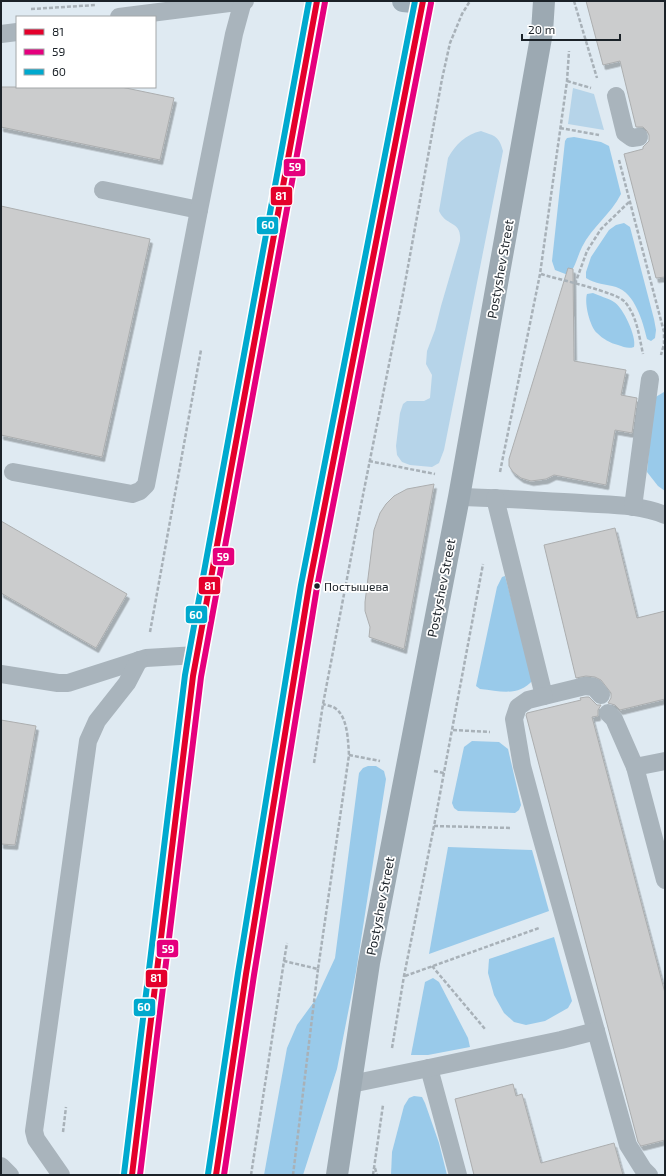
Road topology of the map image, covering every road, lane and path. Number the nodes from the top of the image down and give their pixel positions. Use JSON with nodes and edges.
{"nodes":[{"id":1,"x":244,"y":1,"type":"edge"},
{"id":2,"x":317,"y":1,"type":"edge"},
{"id":3,"x":470,"y":1,"type":"edge"},
{"id":4,"x":544,"y":1,"type":"edge"},
{"id":5,"x":574,"y":1,"type":"edge"},
{"id":6,"x":418,"y":2,"type":"edge"},
{"id":7,"x":97,"y":5,"type":"dead end"},
{"id":8,"x":30,"y":9,"type":"dead end"},
{"id":9,"x":127,"y":16,"type":"edge"},
{"id":10,"x":16,"y":32,"type":"edge"},
{"id":11,"x":1,"y":34,"type":"edge"},
{"id":12,"x":599,"y":84,"type":"dead end"},
{"id":13,"x":594,"y":89,"type":"dead end"},
{"id":14,"x":616,"y":96,"type":"dead end"},
{"id":15,"x":560,"y":128,"type":"junction"},
{"id":16,"x":606,"y":136,"type":"dead end"},
{"id":17,"x":640,"y":137,"type":"dead end"},
{"id":18,"x":619,"y":159,"type":"dead end"},
{"id":19,"x":103,"y":190,"type":"dead end"},
{"id":20,"x":629,"y":202,"type":"junction"},
{"id":21,"x":199,"y":210,"type":"junction"},
{"id":22,"x":540,"y":274,"type":"junction"},
{"id":23,"x":575,"y":284,"type":"junction"},
{"id":24,"x":650,"y":379,"type":"junction"},
{"id":25,"x":13,"y":472,"type":"dead end"},
{"id":26,"x":459,"y":497,"type":"junction"},
{"id":27,"x":495,"y":498,"type":"junction"},
{"id":28,"x":633,"y":507,"type":"junction"},
{"id":29,"x":665,"y":515,"type":"edge"},
{"id":30,"x":484,"y":560,"type":"dead end"},
{"id":31,"x":197,"y":655,"type":"junction"},
{"id":32,"x":140,"y":660,"type":"junction"},
{"id":33,"x":1,"y":674,"type":"edge"},
{"id":34,"x":601,"y":695,"type":"dead end"},
{"id":35,"x":544,"y":696,"type":"junction"},
{"id":36,"x":323,"y":704,"type":"junction"},
{"id":37,"x":608,"y":713,"type":"dead end"},
{"id":38,"x":453,"y":730,"type":"junction"},
{"id":39,"x":516,"y":733,"type":"junction"},
{"id":40,"x":665,"y":761,"type":"edge"},
{"id":41,"x":314,"y":763,"type":"dead end"},
{"id":42,"x":636,"y":767,"type":"junction"},
{"id":43,"x":434,"y":826,"type":"junction"},
{"id":44,"x":539,"y":828,"type":"junction"},
{"id":45,"x":665,"y":880,"type":"edge"},
{"id":46,"x":563,"y":919,"type":"junction"},
{"id":47,"x":287,"y":943,"type":"dead end"},
{"id":48,"x":284,"y":961,"type":"junction"},
{"id":49,"x":432,"y":966,"type":"junction"},
{"id":50,"x":318,"y":969,"type":"junction"},
{"id":51,"x":404,"y":976,"type":"junction"},
{"id":52,"x":490,"y":1030,"type":"dead end"},
{"id":53,"x":596,"y":1031,"type":"junction"},
{"id":54,"x":429,"y":1068,"type":"junction"},
{"id":55,"x":388,"y":1077,"type":"junction"},
{"id":56,"x":351,"y":1084,"type":"junction"},
{"id":57,"x":374,"y":1165,"type":"junction"},
{"id":58,"x":1,"y":1166,"type":"edge"},
{"id":59,"x":10,"y":1175,"type":"edge"},
{"id":60,"x":61,"y":1175,"type":"edge"},
{"id":61,"x":132,"y":1175,"type":"edge"},
{"id":62,"x":216,"y":1175,"type":"edge"},
{"id":63,"x":251,"y":1175,"type":"edge"},
{"id":64,"x":293,"y":1175,"type":"edge"},
{"id":65,"x":337,"y":1175,"type":"edge"},
{"id":66,"x":373,"y":1175,"type":"edge"},
{"id":67,"x":377,"y":1175,"type":"edge"},
{"id":68,"x":458,"y":1175,"type":"edge"},
{"id":69,"x":649,"y":1175,"type":"edge"}],
"edges":[{"from":1,"to":9,"type":"lane"},
{"from":1,"to":21,"type":"lane"},
{"from":2,"to":31,"type":"highway"},
{"from":3,"to":36,"type":"path"},
{"from":4,"to":26,"type":"main road","name":"Postyshev Street"},
{"from":5,"to":12,"type":"path"},
{"from":6,"to":62,"type":"highway"},
{"from":7,"to":8,"type":"path"},
{"from":10,"to":11,"type":"lane"},
{"from":13,"to":15,"type":"path"},
{"from":14,"to":17,"type":"lane"},
{"from":15,"to":16,"type":"path"},
{"from":15,"to":22,"type":"path"},
{"from":18,"to":20,"type":"path"},
{"from":19,"to":21,"type":"lane"},
{"from":20,"to":23,"type":"path"},
{"from":20,"to":24,"type":"path"},
{"from":21,"to":25,"type":"lane"},
{"from":22,"to":23,"type":"path"},
{"from":22,"to":27,"type":"path"},
{"from":23,"to":24,"type":"path"},
{"from":24,"to":28,"type":"lane"},
{"from":26,"to":27,"type":"lane"},
{"from":26,"to":56,"type":"main road","name":"Postyshev Street"},
{"from":27,"to":28,"type":"lane"},
{"from":27,"to":35,"type":"lane"},
{"from":28,"to":29,"type":"lane"},
{"from":30,"to":38,"type":"path"},
{"from":31,"to":32,"type":"lane"},
{"from":31,"to":61,"type":"highway"},
{"from":32,"to":33,"type":"lane"},
{"from":32,"to":60,"type":"lane"},
{"from":34,"to":35,"type":"lane"},
{"from":35,"to":39,"type":"lane"},
{"from":36,"to":41,"type":"path"},
{"from":36,"to":50,"type":"path"},
{"from":37,"to":42,"type":"lane"},
{"from":38,"to":39,"type":"path"},
{"from":38,"to":43,"type":"path"},
{"from":39,"to":44,"type":"lane"},
{"from":40,"to":42,"type":"lane"},
{"from":42,"to":45,"type":"lane"},
{"from":43,"to":44,"type":"path"},
{"from":43,"to":51,"type":"path"},
{"from":44,"to":46,"type":"lane"},
{"from":46,"to":49,"type":"path"},
{"from":46,"to":53,"type":"lane"},
{"from":47,"to":48,"type":"path"},
{"from":48,"to":50,"type":"path"},
{"from":48,"to":63,"type":"path"},
{"from":49,"to":51,"type":"path"},
{"from":49,"to":52,"type":"path"},
{"from":50,"to":64,"type":"path"},
{"from":51,"to":55,"type":"path"},
{"from":53,"to":54,"type":"lane"},
{"from":53,"to":69,"type":"lane"},
{"from":54,"to":55,"type":"lane"},
{"from":54,"to":68,"type":"lane"},
{"from":55,"to":56,"type":"lane"},
{"from":55,"to":57,"type":"path"},
{"from":56,"to":65,"type":"main road","name":"Postyshev Street"},
{"from":57,"to":66,"type":"path"},
{"from":57,"to":67,"type":"path"},
{"from":58,"to":59,"type":"lane"}]}
